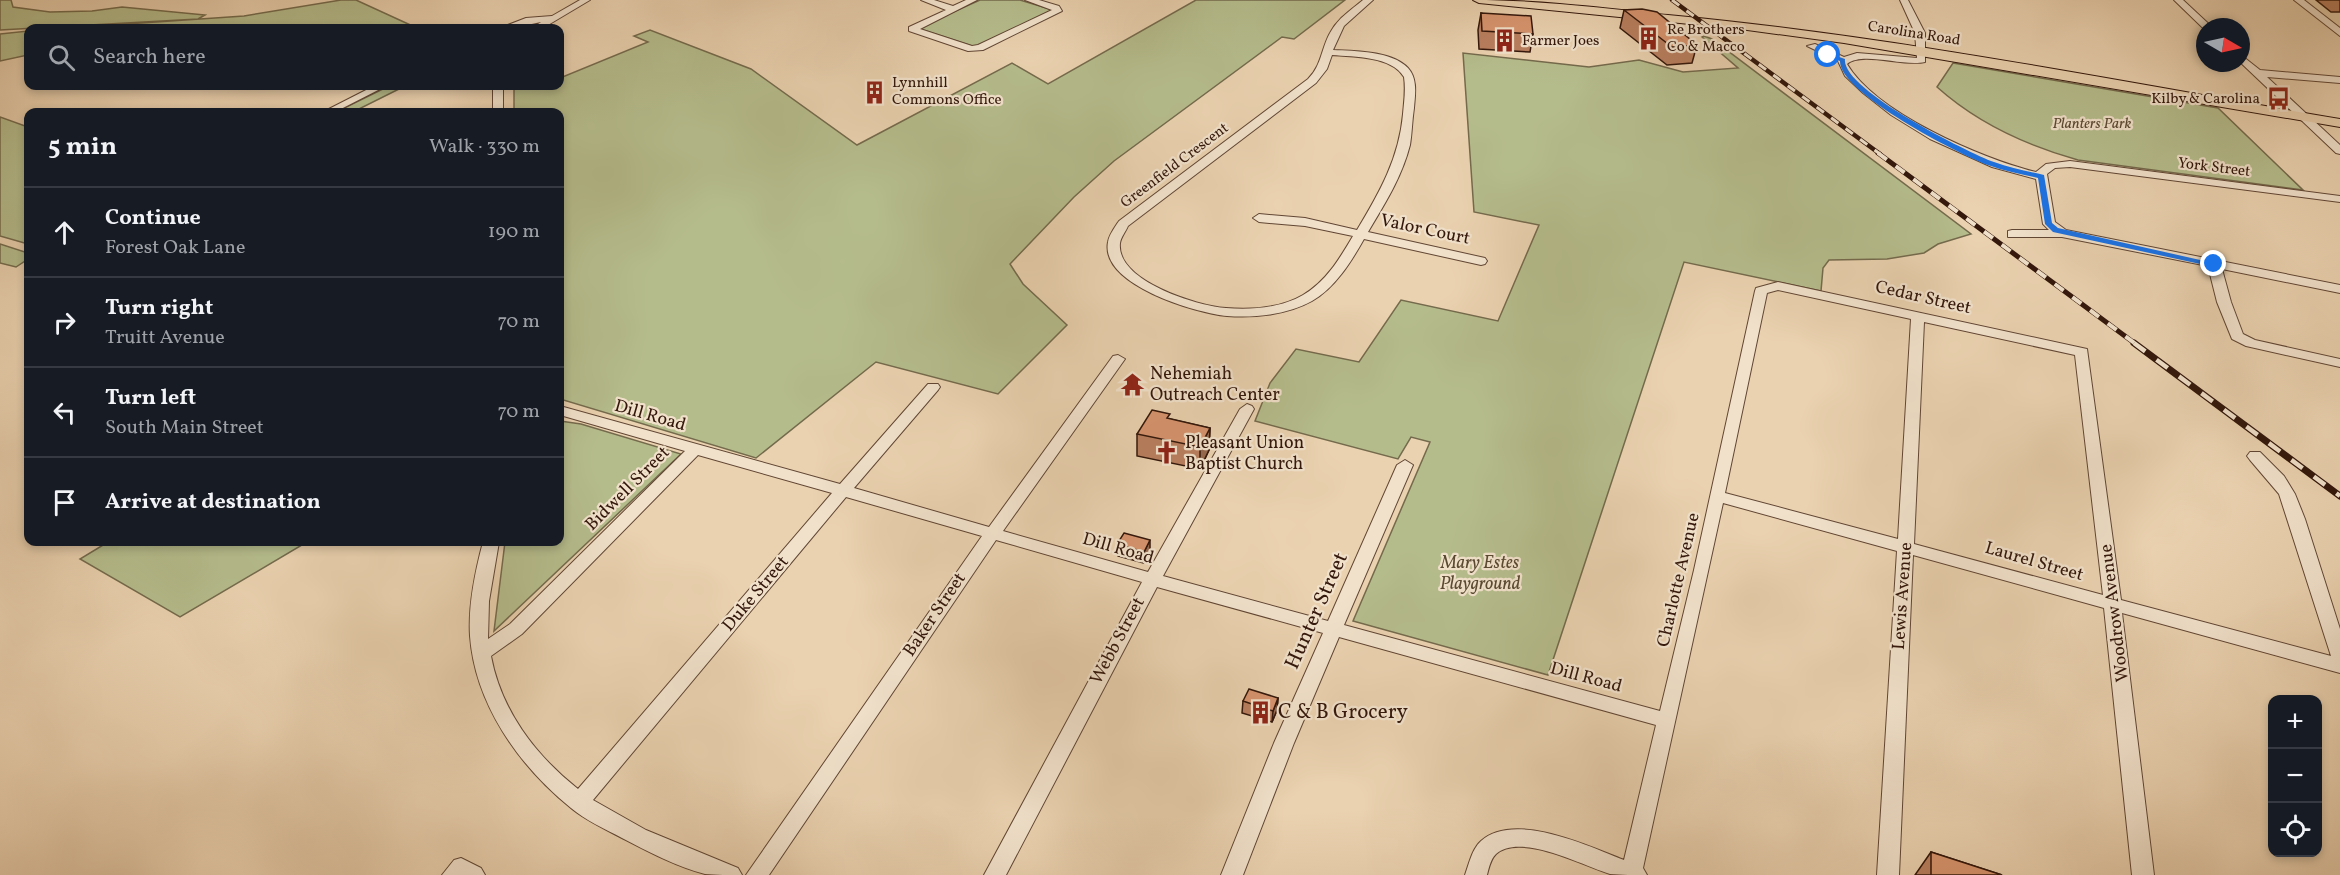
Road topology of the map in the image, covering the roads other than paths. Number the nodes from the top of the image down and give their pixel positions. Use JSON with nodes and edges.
{"nodes":[{"id":1,"x":586,"y":0,"type":"edge"},
{"id":2,"x":925,"y":0,"type":"edge"},
{"id":3,"x":973,"y":0,"type":"edge"},
{"id":4,"x":1029,"y":0,"type":"edge"},
{"id":5,"x":1369,"y":0,"type":"edge"},
{"id":6,"x":1479,"y":0,"type":"edge"},
{"id":7,"x":1904,"y":0,"type":"edge"},
{"id":8,"x":2178,"y":0,"type":"edge"},
{"id":9,"x":2298,"y":0,"type":"edge"},
{"id":10,"x":953,"y":9,"type":"junction"},
{"id":11,"x":551,"y":18,"type":"junction"},
{"id":12,"x":2197,"y":18,"type":"edge"},
{"id":13,"x":517,"y":24,"type":"edge"},
{"id":14,"x":543,"y":24,"type":"edge"},
{"id":15,"x":2340,"y":33,"type":"edge"},
{"id":16,"x":1812,"y":46,"type":"dead end"},
{"id":17,"x":1329,"y":52,"type":"junction"},
{"id":18,"x":1921,"y":52,"type":"junction"},
{"id":19,"x":1843,"y":60,"type":"junction"},
{"id":20,"x":2250,"y":66,"type":"edge"},
{"id":21,"x":2258,"y":74,"type":"junction"},
{"id":22,"x":2340,"y":80,"type":"edge"},
{"id":23,"x":373,"y":90,"type":"edge"},
{"id":24,"x":498,"y":90,"type":"edge"},
{"id":25,"x":336,"y":108,"type":"edge"},
{"id":26,"x":498,"y":108,"type":"edge"},
{"id":27,"x":2301,"y":116,"type":"junction"},
{"id":28,"x":2340,"y":123,"type":"edge"},
{"id":29,"x":2340,"y":151,"type":"edge"},
{"id":30,"x":2041,"y":177,"type":"junction"},
{"id":31,"x":2340,"y":199,"type":"edge"},
{"id":32,"x":1259,"y":218,"type":"dead end"},
{"id":33,"x":2062,"y":233,"type":"junction"},
{"id":34,"x":1360,"y":234,"type":"junction"},
{"id":35,"x":2012,"y":234,"type":"dead end"},
{"id":36,"x":1481,"y":261,"type":"dead end"},
{"id":37,"x":2214,"y":264,"type":"junction"},
{"id":38,"x":2340,"y":289,"type":"edge"},
{"id":39,"x":1761,"y":295,"type":"joint"},
{"id":40,"x":1918,"y":316,"type":"junction"},
{"id":41,"x":2082,"y":352,"type":"joint"},
{"id":42,"x":1118,"y":359,"type":"dead end"},
{"id":43,"x":2340,"y":363,"type":"edge"},
{"id":44,"x":933,"y":387,"type":"dead end"},
{"id":45,"x":1247,"y":409,"type":"dead end"},
{"id":46,"x":564,"y":411,"type":"edge"},
{"id":47,"x":695,"y":449,"type":"junction"},
{"id":48,"x":2255,"y":456,"type":"dead end"},
{"id":49,"x":1405,"y":465,"type":"dead end"},
{"id":50,"x":843,"y":491,"type":"junction"},
{"id":51,"x":1718,"y":496,"type":"junction"},
{"id":52,"x":992,"y":533,"type":"junction"},
{"id":53,"x":490,"y":546,"type":"edge"},
{"id":54,"x":1906,"y":546,"type":"junction"},
{"id":55,"x":1152,"y":579,"type":"junction"},
{"id":56,"x":2114,"y":604,"type":"junction"},
{"id":57,"x":1334,"y":629,"type":"junction"},
{"id":58,"x":482,"y":654,"type":"junction"},
{"id":59,"x":2340,"y":657,"type":"edge"},
{"id":60,"x":2340,"y":666,"type":"edge"},
{"id":61,"x":1666,"y":720,"type":"junction"},
{"id":62,"x":578,"y":801,"type":"junction"},
{"id":63,"x":1634,"y":874,"type":"edge"},
{"id":64,"x":731,"y":875,"type":"edge"},
{"id":65,"x":757,"y":875,"type":"edge"},
{"id":66,"x":995,"y":875,"type":"edge"},
{"id":67,"x":1232,"y":875,"type":"edge"},
{"id":68,"x":1476,"y":875,"type":"edge"},
{"id":69,"x":1888,"y":875,"type":"edge"},
{"id":70,"x":2143,"y":875,"type":"edge"}],
"edges":[{"from":1,"to":11,"type":"street"},
{"from":2,"to":10,"type":"street"},
{"from":3,"to":10,"type":"street"},
{"from":4,"to":10,"type":"street"},
{"from":5,"to":17,"type":"street","name":"Greenfield Crescent"},
{"from":6,"to":18,"type":"main road","name":"Carolina Road"},
{"from":7,"to":18,"type":"street"},
{"from":8,"to":12,"type":"street"},
{"from":9,"to":15,"type":"street"},
{"from":11,"to":13,"type":"street"},
{"from":11,"to":14,"type":"street"},
{"from":16,"to":19,"type":"street"},
{"from":17,"to":34,"type":"street","name":"Greenfield Crescent"},
{"from":17,"to":34,"type":"street","name":"Greenfield Crescent"},
{"from":18,"to":19,"type":"street"},
{"from":18,"to":27,"type":"main road","name":"Carolina Road"},
{"from":19,"to":30,"type":"street"},
{"from":20,"to":21,"type":"street"},
{"from":21,"to":22,"type":"street"},
{"from":21,"to":27,"type":"street"},
{"from":23,"to":25,"type":"street"},
{"from":24,"to":26,"type":"street"},
{"from":27,"to":28,"type":"main road","name":"Carolina Road"},
{"from":27,"to":29,"type":"street"},
{"from":30,"to":31,"type":"street","name":"York Street"},
{"from":30,"to":33,"type":"street"},
{"from":32,"to":34,"type":"street","name":"Valor Court"},
{"from":33,"to":35,"type":"street"},
{"from":33,"to":37,"type":"street"},
{"from":34,"to":36,"type":"street","name":"Valor Court"},
{"from":37,"to":38,"type":"street"},
{"from":37,"to":43,"type":"street"},
{"from":39,"to":40,"type":"street","name":"Cedar Street"},
{"from":39,"to":51,"type":"street","name":"Charlotte Avenue"},
{"from":40,"to":41,"type":"street","name":"Cedar Street"},
{"from":40,"to":54,"type":"street","name":"Lewis Avenue"},
{"from":41,"to":56,"type":"street","name":"Woodrow Avenue"},
{"from":42,"to":52,"type":"street","name":"Baker Street"},
{"from":44,"to":50,"type":"street","name":"Duke Street"},
{"from":45,"to":55,"type":"street","name":"Webb Street"},
{"from":46,"to":47,"type":"street","name":"Dill Road"},
{"from":47,"to":50,"type":"street","name":"Dill Road"},
{"from":47,"to":58,"type":"street","name":"Bidwell Street"},
{"from":48,"to":59,"type":"street"},
{"from":49,"to":57,"type":"street","name":"Hunter Street"},
{"from":50,"to":52,"type":"street","name":"Dill Road"},
{"from":50,"to":62,"type":"street","name":"Duke Street"},
{"from":51,"to":54,"type":"street","name":"Laurel Street"},
{"from":51,"to":61,"type":"street","name":"Charlotte Avenue"},
{"from":52,"to":55,"type":"street","name":"Dill Road"},
{"from":52,"to":65,"type":"street","name":"Baker Street"},
{"from":53,"to":58,"type":"street"},
{"from":54,"to":56,"type":"street","name":"Laurel Street"},
{"from":54,"to":69,"type":"street","name":"Lewis Avenue"},
{"from":55,"to":57,"type":"street","name":"Dill Road"},
{"from":55,"to":66,"type":"street","name":"Webb Street"},
{"from":56,"to":60,"type":"street","name":"Laurel Street"},
{"from":56,"to":70,"type":"street","name":"Woodrow Avenue"},
{"from":57,"to":61,"type":"street","name":"Dill Road"},
{"from":57,"to":67,"type":"street","name":"Hunter Street"},
{"from":58,"to":62,"type":"street"},
{"from":61,"to":63,"type":"street","name":"Charlotte Avenue"},
{"from":62,"to":64,"type":"street"},
{"from":63,"to":68,"type":"street"}]}
